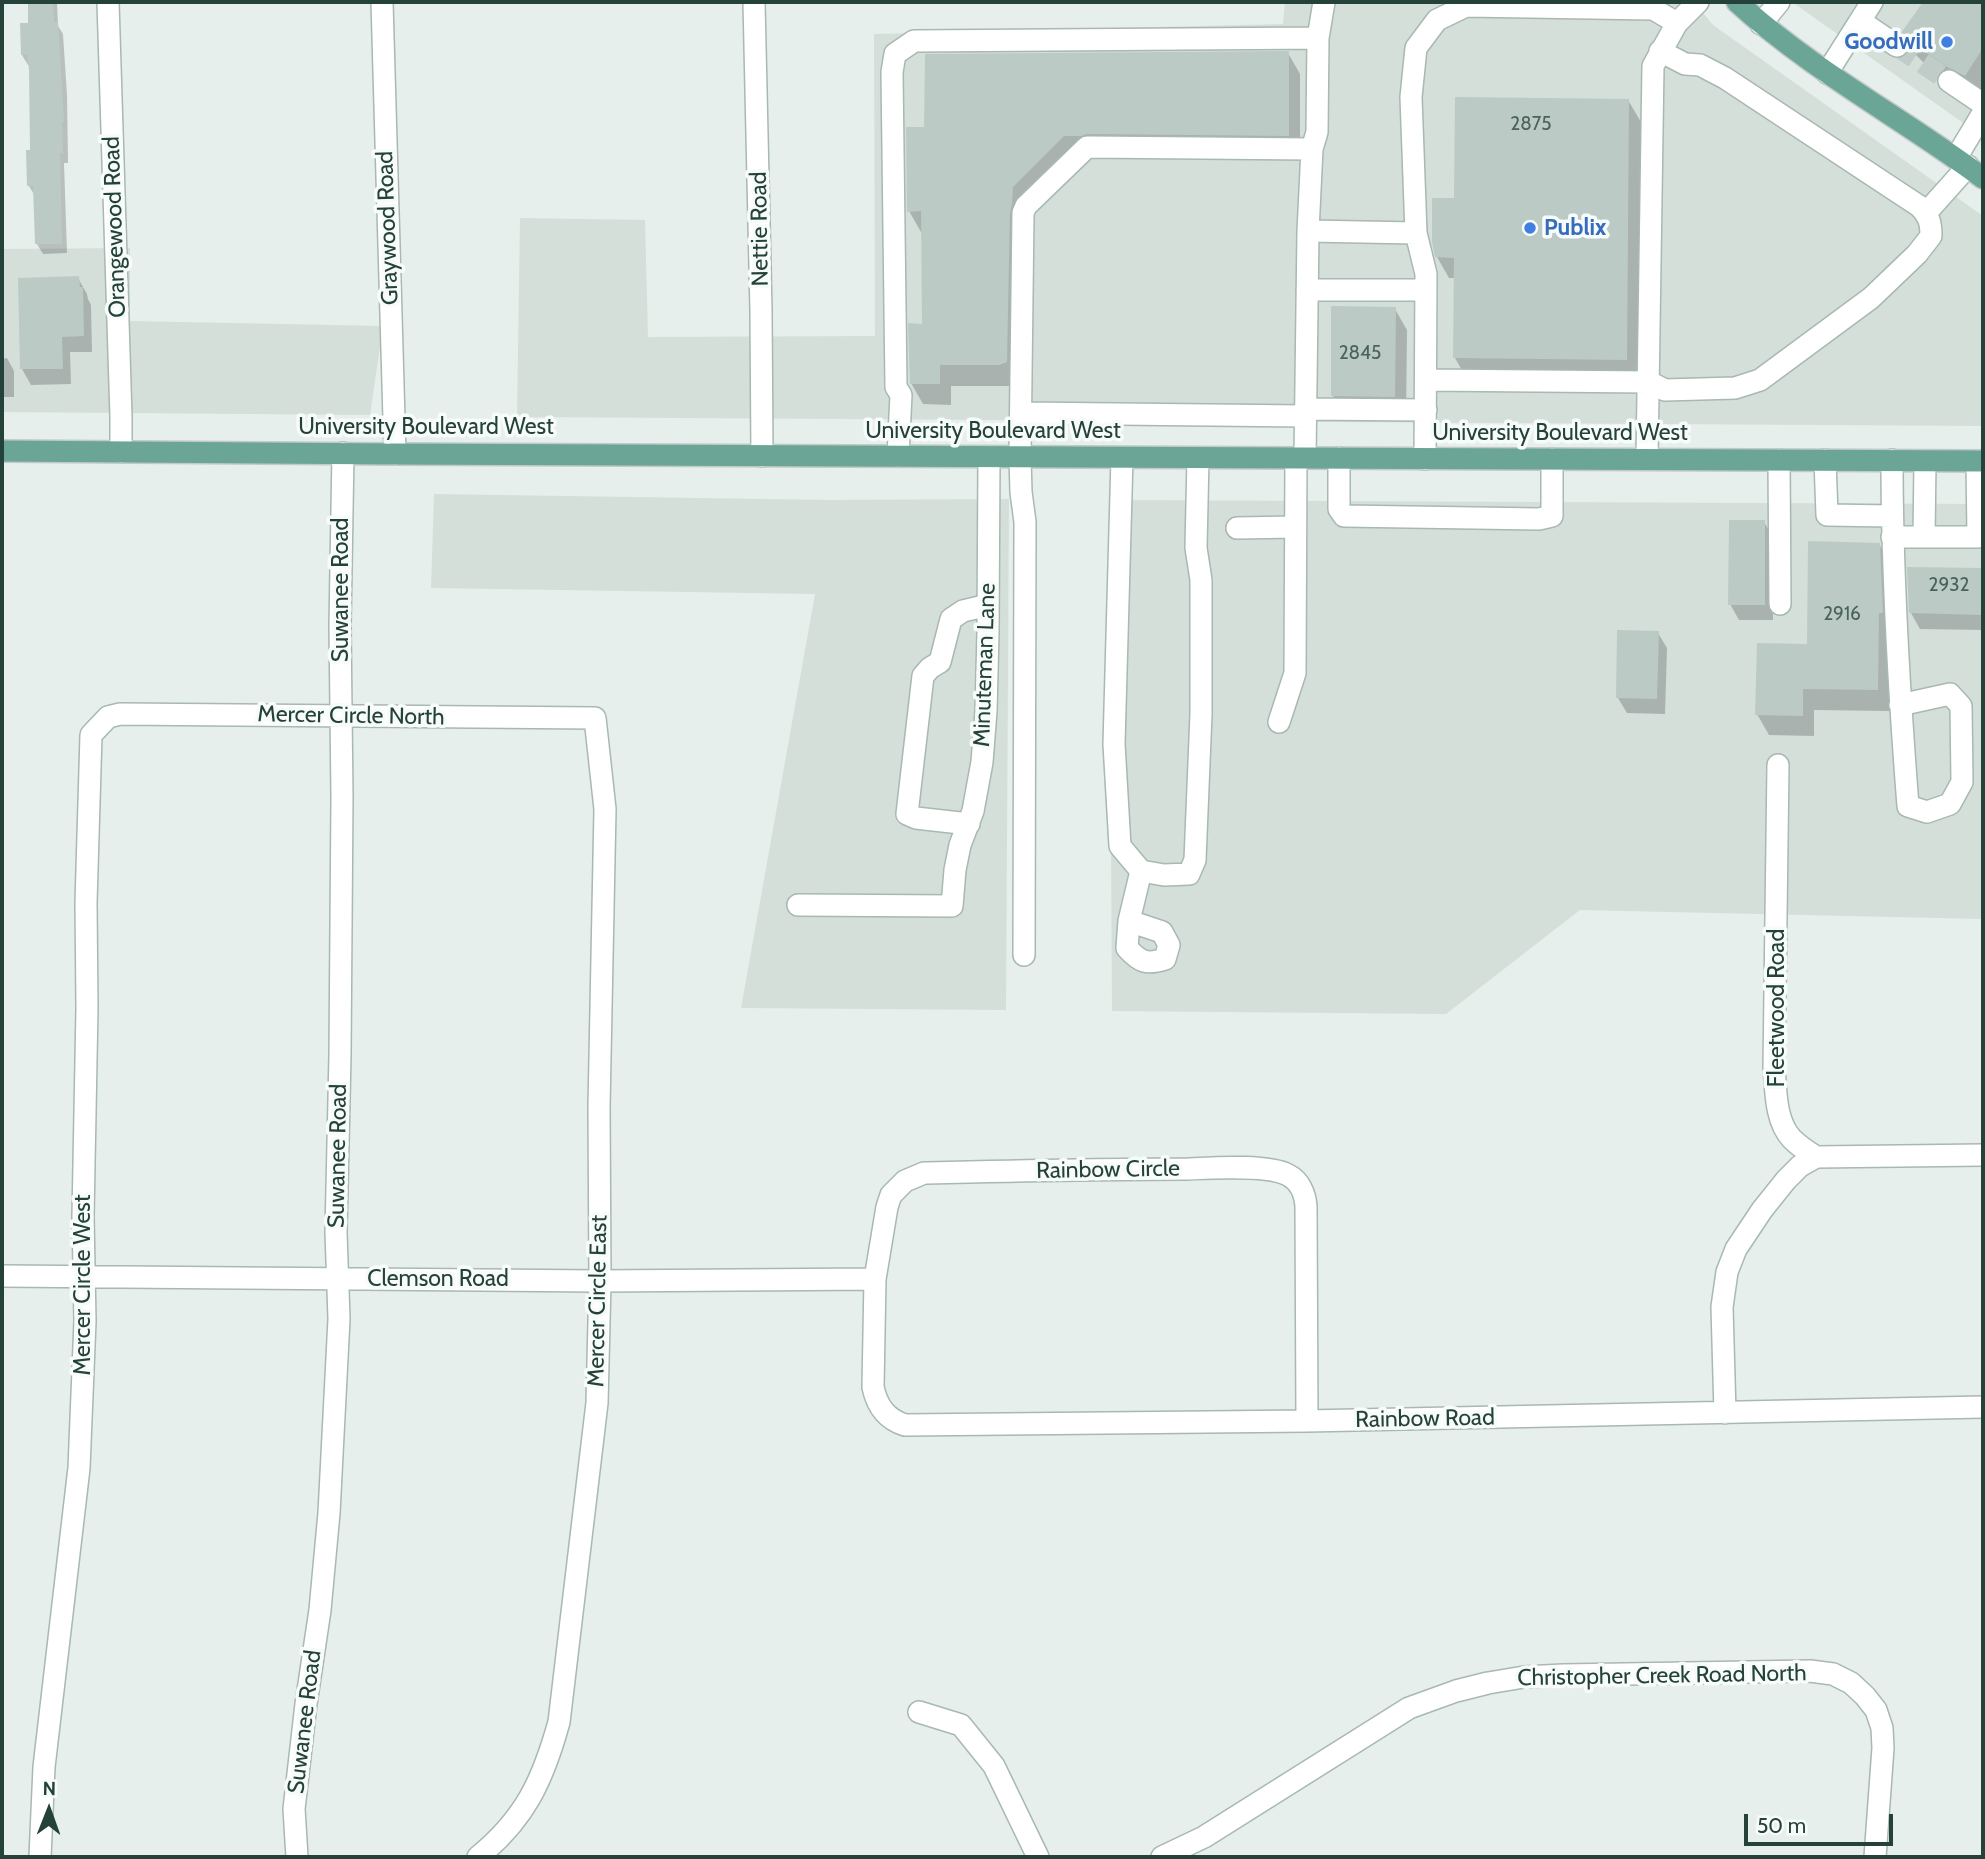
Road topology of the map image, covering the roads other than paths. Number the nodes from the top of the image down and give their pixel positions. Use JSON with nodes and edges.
{"nodes":[{"id":1,"x":108,"y":2,"type":"edge"},
{"id":2,"x":382,"y":2,"type":"edge"},
{"id":3,"x":754,"y":2,"type":"edge"},
{"id":4,"x":1324,"y":2,"type":"edge"},
{"id":5,"x":1698,"y":2,"type":"edge"},
{"id":6,"x":1737,"y":2,"type":"edge"},
{"id":7,"x":1779,"y":2,"type":"edge"},
{"id":8,"x":1872,"y":2,"type":"edge"},
{"id":9,"x":1860,"y":21,"type":"junction"},
{"id":10,"x":1677,"y":23,"type":"junction"},
{"id":11,"x":1761,"y":24,"type":"junction"},
{"id":12,"x":1318,"y":38,"type":"junction"},
{"id":13,"x":1897,"y":46,"type":"tunnel mouth"},
{"id":14,"x":1660,"y":51,"type":"junction"},
{"id":15,"x":1827,"y":73,"type":"junction"},
{"id":16,"x":1949,"y":81,"type":"tunnel mouth"},
{"id":17,"x":1983,"y":104,"type":"edge"},
{"id":18,"x":1983,"y":113,"type":"edge"},
{"id":19,"x":1312,"y":149,"type":"junction"},
{"id":20,"x":1969,"y":168,"type":"edge"},
{"id":21,"x":1926,"y":213,"type":"junction"},
{"id":22,"x":1308,"y":231,"type":"junction"},
{"id":23,"x":1416,"y":233,"type":"junction"},
{"id":24,"x":1307,"y":290,"type":"junction"},
{"id":25,"x":1426,"y":290,"type":"junction"},
{"id":26,"x":1426,"y":380,"type":"junction"},
{"id":27,"x":1649,"y":382,"type":"junction"},
{"id":28,"x":1426,"y":410,"type":"junction"},
{"id":29,"x":1305,"y":412,"type":"junction"},
{"id":30,"x":1021,"y":413,"type":"junction"},
{"id":31,"x":2,"y":450,"type":"edge"},
{"id":32,"x":121,"y":452,"type":"junction"},
{"id":33,"x":343,"y":453,"type":"junction"},
{"id":34,"x":395,"y":454,"type":"junction"},
{"id":35,"x":762,"y":456,"type":"junction"},
{"id":36,"x":898,"y":456,"type":"junction"},
{"id":37,"x":989,"y":457,"type":"junction"},
{"id":38,"x":1020,"y":457,"type":"junction"},
{"id":39,"x":1122,"y":457,"type":"junction"},
{"id":40,"x":1198,"y":458,"type":"junction"},
{"id":41,"x":1300,"y":458,"type":"junction"},
{"id":42,"x":1339,"y":458,"type":"junction"},
{"id":43,"x":1425,"y":458,"type":"junction"},
{"id":44,"x":1552,"y":459,"type":"junction"},
{"id":45,"x":1647,"y":459,"type":"junction"},
{"id":46,"x":1779,"y":460,"type":"junction"},
{"id":47,"x":1825,"y":460,"type":"junction"},
{"id":48,"x":1892,"y":460,"type":"junction"},
{"id":49,"x":1925,"y":461,"type":"junction"},
{"id":50,"x":1980,"y":461,"type":"edge"},
{"id":51,"x":1892,"y":526,"type":"junction"},
{"id":52,"x":1295,"y":527,"type":"junction"},
{"id":53,"x":1237,"y":528,"type":"dead end"},
{"id":54,"x":1924,"y":537,"type":"junction"},
{"id":55,"x":1780,"y":604,"type":"dead end"},
{"id":56,"x":988,"y":605,"type":"junction"},
{"id":57,"x":1900,"y":705,"type":"junction"},
{"id":58,"x":341,"y":715,"type":"junction"},
{"id":59,"x":108,"y":717,"type":"joint"},
{"id":60,"x":594,"y":718,"type":"joint"},
{"id":61,"x":1279,"y":722,"type":"dead end"},
{"id":62,"x":1778,"y":765,"type":"dead end"},
{"id":63,"x":969,"y":824,"type":"junction"},
{"id":64,"x":1141,"y":871,"type":"junction"},
{"id":65,"x":798,"y":905,"type":"dead end"},
{"id":66,"x":1129,"y":921,"type":"dead end"},
{"id":67,"x":1024,"y":955,"type":"dead end"},
{"id":68,"x":1983,"y":1155,"type":"edge"},
{"id":69,"x":1816,"y":1157,"type":"junction"},
{"id":70,"x":2,"y":1276,"type":"edge"},
{"id":71,"x":84,"y":1276,"type":"junction"},
{"id":72,"x":338,"y":1279,"type":"junction"},
{"id":73,"x":874,"y":1279,"type":"junction"},
{"id":74,"x":600,"y":1281,"type":"junction"},
{"id":75,"x":876,"y":1403,"type":"joint"},
{"id":76,"x":1983,"y":1407,"type":"edge"},
{"id":77,"x":1725,"y":1413,"type":"junction"},
{"id":78,"x":1307,"y":1421,"type":"junction"},
{"id":79,"x":919,"y":1712,"type":"dead end"},
{"id":80,"x":40,"y":1857,"type":"edge"},
{"id":81,"x":297,"y":1857,"type":"edge"},
{"id":82,"x":478,"y":1857,"type":"edge"},
{"id":83,"x":1038,"y":1857,"type":"edge"},
{"id":84,"x":1162,"y":1857,"type":"edge"},
{"id":85,"x":1875,"y":1857,"type":"edge"}],
"edges":[{"from":1,"to":32,"type":"street","name":"Orangewood Road"},
{"from":2,"to":34,"type":"street","name":"Graywood Road"},
{"from":3,"to":35,"type":"street","name":"Nettie Road"},
{"from":4,"to":12,"type":"street"},
{"from":5,"to":10,"type":"street"},
{"from":6,"to":11,"type":"main road"},
{"from":7,"to":11,"type":"street"},
{"from":8,"to":9,"type":"street"},
{"from":9,"to":13,"type":"street"},
{"from":9,"to":15,"type":"street"},
{"from":10,"to":14,"type":"street"},
{"from":10,"to":23,"type":"street"},
{"from":11,"to":15,"type":"main road"},
{"from":12,"to":19,"type":"street"},
{"from":12,"to":36,"type":"street"},
{"from":14,"to":21,"type":"street"},
{"from":14,"to":27,"type":"street"},
{"from":15,"to":20,"type":"main road"},
{"from":16,"to":17,"type":"street"},
{"from":18,"to":20,"type":"street"},
{"from":19,"to":22,"type":"street"},
{"from":19,"to":30,"type":"street"},
{"from":20,"to":21,"type":"street"},
{"from":21,"to":27,"type":"street"},
{"from":22,"to":23,"type":"street"},
{"from":22,"to":24,"type":"street"},
{"from":23,"to":25,"type":"street"},
{"from":24,"to":25,"type":"street"},
{"from":24,"to":29,"type":"street"},
{"from":25,"to":26,"type":"street"},
{"from":26,"to":27,"type":"street"},
{"from":26,"to":28,"type":"street"},
{"from":27,"to":45,"type":"street"},
{"from":28,"to":29,"type":"street"},
{"from":28,"to":43,"type":"street"},
{"from":29,"to":30,"type":"street"},
{"from":29,"to":41,"type":"street"},
{"from":30,"to":38,"type":"street"},
{"from":31,"to":32,"type":"main road","name":"University Boulevard West"},
{"from":32,"to":33,"type":"main road","name":"University Boulevard West"},
{"from":33,"to":34,"type":"main road","name":"University Boulevard West"},
{"from":33,"to":58,"type":"street","name":"Suwanee Road"},
{"from":34,"to":35,"type":"main road","name":"University Boulevard West"},
{"from":35,"to":36,"type":"main road","name":"University Boulevard West"},
{"from":36,"to":37,"type":"main road","name":"University Boulevard West"},
{"from":37,"to":38,"type":"main road","name":"University Boulevard West"},
{"from":37,"to":56,"type":"street","name":"Minuteman Lane"},
{"from":38,"to":39,"type":"main road","name":"University Boulevard West"},
{"from":38,"to":67,"type":"street"},
{"from":39,"to":40,"type":"main road","name":"University Boulevard West"},
{"from":39,"to":64,"type":"street"},
{"from":40,"to":41,"type":"main road","name":"University Boulevard West"},
{"from":40,"to":64,"type":"street"},
{"from":41,"to":42,"type":"main road","name":"University Boulevard West"},
{"from":41,"to":52,"type":"street"},
{"from":42,"to":43,"type":"main road","name":"University Boulevard West"},
{"from":42,"to":44,"type":"street"},
{"from":43,"to":44,"type":"main road","name":"University Boulevard West"},
{"from":44,"to":45,"type":"main road","name":"University Boulevard West"},
{"from":45,"to":46,"type":"main road","name":"University Boulevard West"},
{"from":46,"to":47,"type":"main road","name":"University Boulevard West"},
{"from":46,"to":55,"type":"street"},
{"from":47,"to":48,"type":"main road","name":"University Boulevard West"},
{"from":47,"to":51,"type":"street"},
{"from":48,"to":49,"type":"main road","name":"University Boulevard West"},
{"from":48,"to":51,"type":"street"},
{"from":49,"to":50,"type":"main road","name":"University Boulevard West"},
{"from":49,"to":54,"type":"street"},
{"from":50,"to":54,"type":"street"},
{"from":51,"to":54,"type":"street"},
{"from":51,"to":57,"type":"street"},
{"from":52,"to":53,"type":"street"},
{"from":52,"to":61,"type":"street"},
{"from":56,"to":63,"type":"street","name":"Minuteman Lane"},
{"from":56,"to":63,"type":"street"},
{"from":57,"to":57,"type":"street"},
{"from":58,"to":59,"type":"street","name":"Mercer Circle North"},
{"from":58,"to":60,"type":"street","name":"Mercer Circle North"},
{"from":58,"to":72,"type":"street","name":"Suwanee Road"},
{"from":59,"to":71,"type":"street","name":"Mercer Circle West"},
{"from":60,"to":74,"type":"street","name":"Mercer Circle East"},
{"from":62,"to":69,"type":"street","name":"Fleetwood Road"},
{"from":63,"to":65,"type":"street","name":"Minuteman Lane"},
{"from":64,"to":66,"type":"street"},
{"from":68,"to":69,"type":"street"},
{"from":69,"to":77,"type":"street"},
{"from":70,"to":71,"type":"street","name":"Clemson Road"},
{"from":71,"to":72,"type":"street","name":"Clemson Road"},
{"from":71,"to":80,"type":"street","name":"Mercer Circle West"},
{"from":72,"to":74,"type":"street","name":"Clemson Road"},
{"from":72,"to":81,"type":"street","name":"Suwanee Road"},
{"from":73,"to":74,"type":"street","name":"Clemson Road"},
{"from":73,"to":75,"type":"street","name":"Rainbow Circle"},
{"from":73,"to":78,"type":"street","name":"Rainbow Circle"},
{"from":74,"to":82,"type":"street","name":"Mercer Circle East"},
{"from":75,"to":78,"type":"street","name":"Rainbow Road"},
{"from":76,"to":77,"type":"street","name":"Rainbow Road"},
{"from":77,"to":78,"type":"street","name":"Rainbow Road"},
{"from":79,"to":83,"type":"street"},
{"from":84,"to":85,"type":"street","name":"Christopher Creek Road North"}]}
